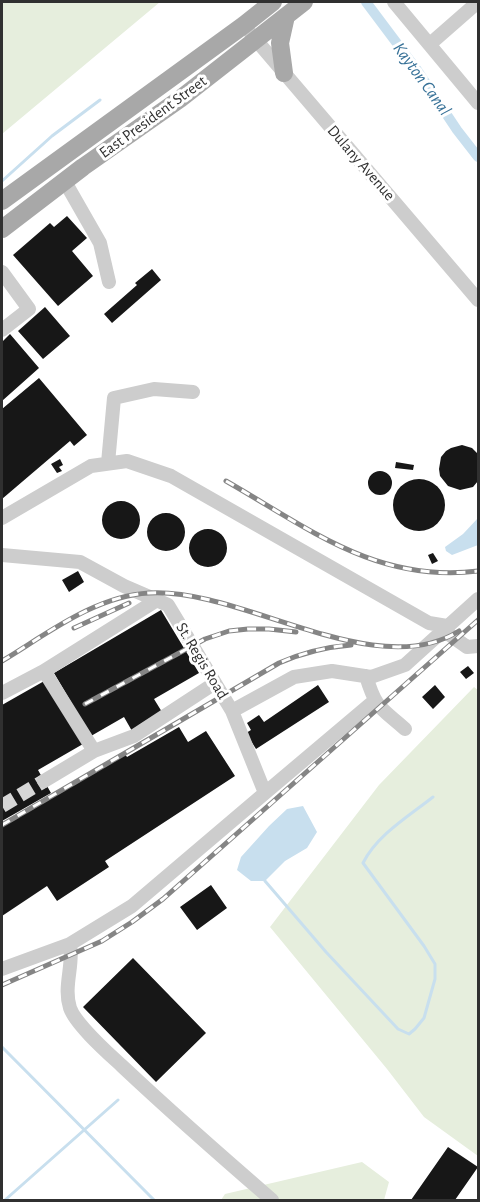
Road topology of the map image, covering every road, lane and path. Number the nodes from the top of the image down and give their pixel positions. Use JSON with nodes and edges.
{"nodes":[{"id":1,"x":273,"y":2,"type":"edge"},
{"id":2,"x":304,"y":2,"type":"edge"},
{"id":3,"x":394,"y":2,"type":"edge"},
{"id":4,"x":478,"y":2,"type":"edge"},
{"id":5,"x":286,"y":16,"type":"junction"},
{"id":6,"x":244,"y":25,"type":"junction"},
{"id":7,"x":256,"y":40,"type":"junction"},
{"id":8,"x":430,"y":44,"type":"junction"},
{"id":9,"x":284,"y":73,"type":"junction"},
{"id":10,"x":478,"y":103,"type":"edge"},
{"id":11,"x":120,"y":114,"type":"junction"},
{"id":12,"x":64,"y":180,"type":"junction"},
{"id":13,"x":2,"y":201,"type":"edge"},
{"id":14,"x":2,"y":229,"type":"edge"},
{"id":15,"x":2,"y":272,"type":"edge"},
{"id":16,"x":109,"y":282,"type":"dead end"},
{"id":17,"x":478,"y":300,"type":"edge"},
{"id":18,"x":2,"y":330,"type":"edge"},
{"id":19,"x":193,"y":392,"type":"dead end"},
{"id":20,"x":108,"y":463,"type":"junction"},
{"id":21,"x":2,"y":518,"type":"edge"},
{"id":22,"x":2,"y":555,"type":"edge"},
{"id":23,"x":478,"y":599,"type":"edge"},
{"id":24,"x":157,"y":600,"type":"junction"},
{"id":25,"x":445,"y":628,"type":"junction"},
{"id":26,"x":478,"y":646,"type":"edge"},
{"id":27,"x":44,"y":671,"type":"junction"},
{"id":28,"x":366,"y":676,"type":"junction"},
{"id":29,"x":215,"y":683,"type":"junction"},
{"id":30,"x":2,"y":693,"type":"edge"},
{"id":31,"x":374,"y":701,"type":"junction"},
{"id":32,"x":232,"y":711,"type":"junction"},
{"id":33,"x":405,"y":729,"type":"dead end"},
{"id":34,"x":94,"y":751,"type":"junction"},
{"id":35,"x":44,"y":781,"type":"tunnel mouth"},
{"id":36,"x":266,"y":793,"type":"junction"},
{"id":37,"x":70,"y":944,"type":"junction"},
{"id":38,"x":2,"y":969,"type":"edge"},
{"id":39,"x":272,"y":1200,"type":"edge"}],
"edges":[{"from":1,"to":6,"type":"main road","name":"East President Street"},
{"from":2,"to":5,"type":"main road","name":"East President Street"},
{"from":3,"to":8,"type":"street"},
{"from":4,"to":8,"type":"street"},
{"from":5,"to":7,"type":"main road","name":"East President Street"},
{"from":5,"to":9,"type":"main road"},
{"from":6,"to":7,"type":"street","name":"Dulany Avenue"},
{"from":6,"to":11,"type":"main road","name":"East President Street"},
{"from":7,"to":9,"type":"street","name":"Dulany Avenue"},
{"from":7,"to":12,"type":"main road","name":"East President Street"},
{"from":8,"to":10,"type":"street"},
{"from":9,"to":17,"type":"street","name":"Dulany Avenue"},
{"from":11,"to":12,"type":"main road"},
{"from":11,"to":13,"type":"main road","name":"East President Street"},
{"from":12,"to":14,"type":"main road","name":"East President Street"},
{"from":12,"to":16,"type":"street"},
{"from":15,"to":18,"type":"street"},
{"from":19,"to":20,"type":"street"},
{"from":20,"to":21,"type":"street"},
{"from":20,"to":25,"type":"street"},
{"from":22,"to":24,"type":"street","name":"St. Regis Road"},
{"from":23,"to":25,"type":"street"},
{"from":24,"to":27,"type":"street"},
{"from":24,"to":29,"type":"street","name":"St. Regis Road"},
{"from":25,"to":26,"type":"street"},
{"from":25,"to":28,"type":"street","name":"St. Regis Road"},
{"from":27,"to":30,"type":"street"},
{"from":27,"to":34,"type":"street"},
{"from":28,"to":31,"type":"street"},
{"from":28,"to":32,"type":"street","name":"St. Regis Road"},
{"from":29,"to":32,"type":"street","name":"St. Regis Road"},
{"from":29,"to":34,"type":"street"},
{"from":31,"to":33,"type":"street"},
{"from":31,"to":36,"type":"street"},
{"from":32,"to":36,"type":"street"},
{"from":34,"to":35,"type":"street"},
{"from":36,"to":37,"type":"street"},
{"from":37,"to":38,"type":"street"},
{"from":37,"to":39,"type":"street"}]}
